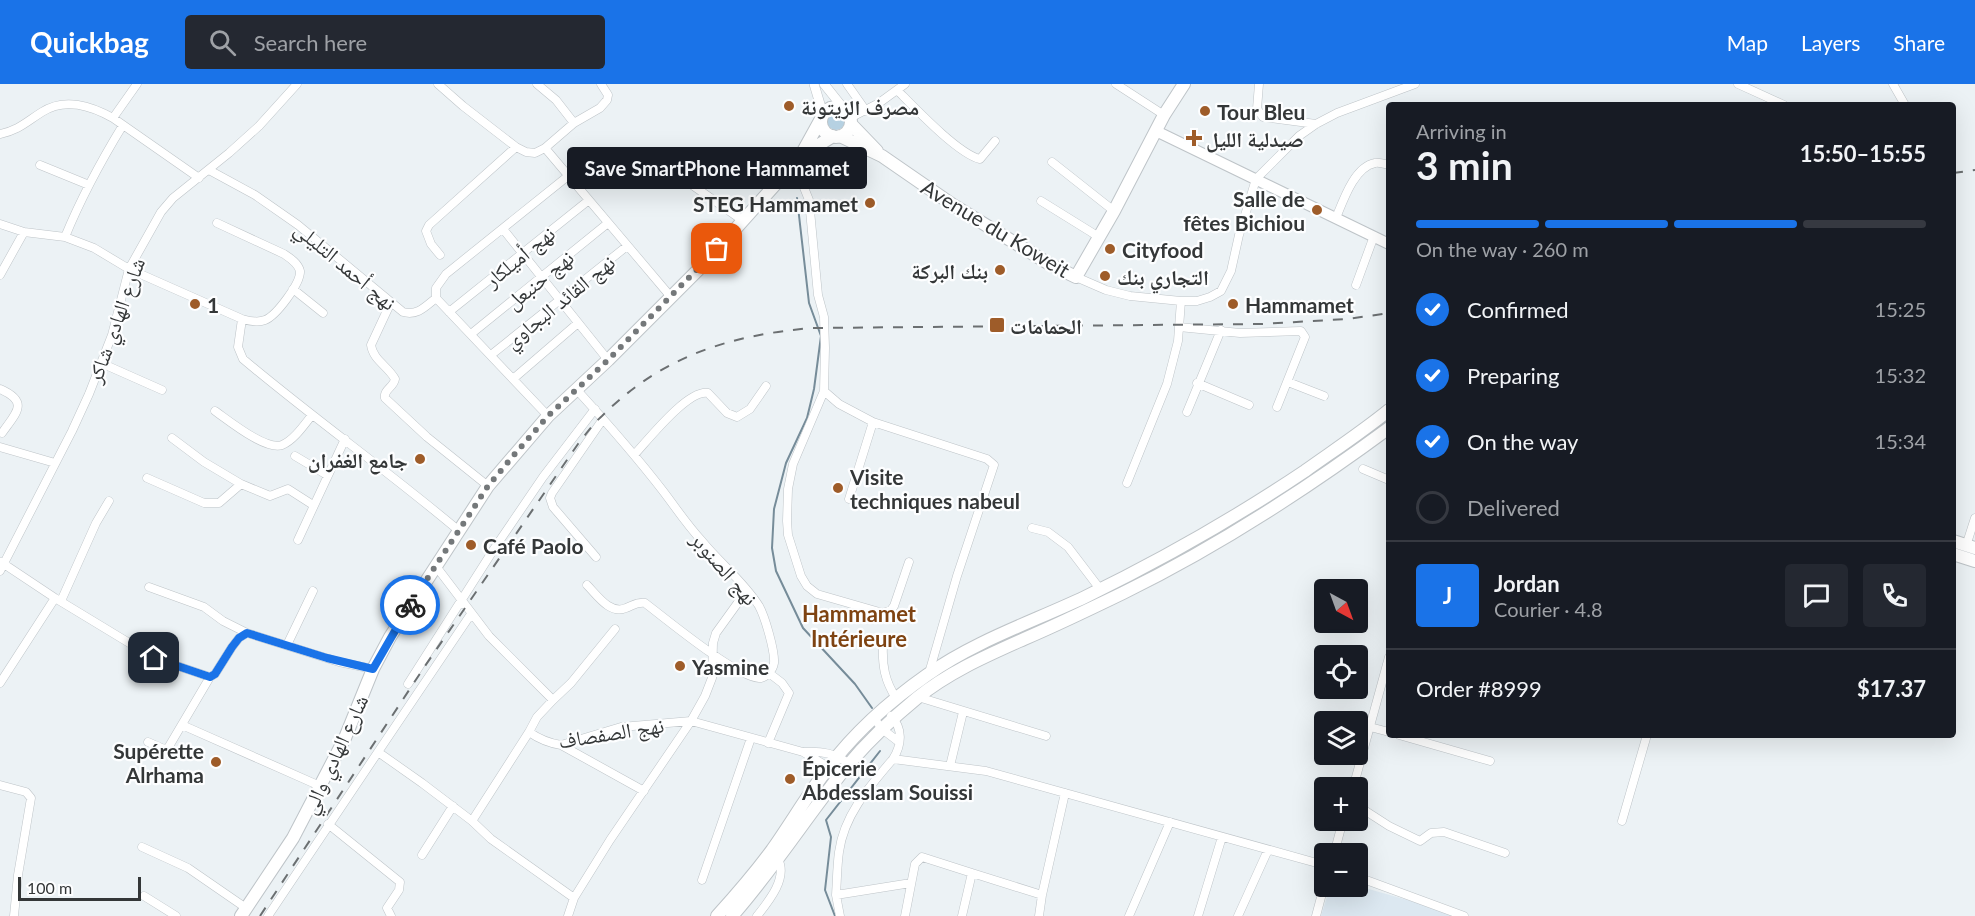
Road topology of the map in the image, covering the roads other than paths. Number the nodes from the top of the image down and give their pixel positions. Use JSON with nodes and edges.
{"nodes":[{"id":1,"x":137,"y":84,"type":"edge"},
{"id":2,"x":297,"y":84,"type":"edge"},
{"id":3,"x":438,"y":84,"type":"edge"},
{"id":4,"x":537,"y":84,"type":"edge"},
{"id":5,"x":601,"y":84,"type":"edge"},
{"id":6,"x":814,"y":84,"type":"edge"},
{"id":7,"x":824,"y":84,"type":"edge"},
{"id":8,"x":847,"y":84,"type":"edge"},
{"id":9,"x":904,"y":84,"type":"edge"},
{"id":10,"x":1116,"y":84,"type":"edge"},
{"id":11,"x":1184,"y":84,"type":"edge"},
{"id":12,"x":1259,"y":84,"type":"edge"},
{"id":13,"x":1415,"y":84,"type":"edge"},
{"id":14,"x":1738,"y":84,"type":"edge"},
{"id":15,"x":1893,"y":84,"type":"edge"},
{"id":16,"x":897,"y":90,"type":"junction"},
{"id":17,"x":1777,"y":102,"type":"edge"},
{"id":18,"x":1903,"y":102,"type":"edge"},
{"id":19,"x":866,"y":111,"type":"junction"},
{"id":20,"x":1164,"y":115,"type":"junction"},
{"id":21,"x":822,"y":116,"type":"junction"},
{"id":22,"x":848,"y":117,"type":"junction"},
{"id":23,"x":113,"y":118,"type":"junction"},
{"id":24,"x":574,"y":123,"type":"junction"},
{"id":25,"x":1316,"y":124,"type":"junction"},
{"id":26,"x":123,"y":125,"type":"junction"},
{"id":27,"x":1156,"y":131,"type":"junction"},
{"id":28,"x":0,"y":134,"type":"edge"},
{"id":29,"x":836,"y":136,"type":"junction"},
{"id":30,"x":995,"y":141,"type":"dead end"},
{"id":31,"x":516,"y":147,"type":"junction"},
{"id":32,"x":545,"y":148,"type":"junction"},
{"id":33,"x":882,"y":156,"type":"junction"},
{"id":34,"x":797,"y":160,"type":"junction"},
{"id":35,"x":1052,"y":162,"type":"dead end"},
{"id":36,"x":1386,"y":164,"type":"edge"},
{"id":37,"x":40,"y":165,"type":"dead end"},
{"id":38,"x":209,"y":170,"type":"junction"},
{"id":39,"x":568,"y":176,"type":"junction"},
{"id":40,"x":199,"y":178,"type":"junction"},
{"id":41,"x":1256,"y":179,"type":"junction"},
{"id":42,"x":685,"y":180,"type":"dead end"},
{"id":43,"x":89,"y":185,"type":"junction"},
{"id":44,"x":589,"y":200,"type":"junction"},
{"id":45,"x":1041,"y":201,"type":"dead end"},
{"id":46,"x":1114,"y":211,"type":"junction"},
{"id":47,"x":1336,"y":218,"type":"junction"},
{"id":48,"x":742,"y":220,"type":"junction"},
{"id":49,"x":217,"y":223,"type":"dead end"},
{"id":50,"x":608,"y":223,"type":"junction"},
{"id":51,"x":0,"y":224,"type":"edge"},
{"id":52,"x":503,"y":229,"type":"junction"},
{"id":53,"x":24,"y":232,"type":"junction"},
{"id":54,"x":1374,"y":236,"type":"junction"},
{"id":55,"x":64,"y":237,"type":"junction"},
{"id":56,"x":1099,"y":237,"type":"junction"},
{"id":57,"x":1386,"y":242,"type":"edge"},
{"id":58,"x":627,"y":246,"type":"junction"},
{"id":59,"x":523,"y":253,"type":"junction"},
{"id":60,"x":440,"y":255,"type":"dead end"},
{"id":61,"x":129,"y":269,"type":"junction"},
{"id":62,"x":0,"y":275,"type":"edge"},
{"id":63,"x":542,"y":277,"type":"junction"},
{"id":64,"x":1076,"y":277,"type":"junction"},
{"id":65,"x":1356,"y":285,"type":"dead end"},
{"id":66,"x":293,"y":289,"type":"junction"},
{"id":67,"x":671,"y":297,"type":"junction"},
{"id":68,"x":436,"y":298,"type":"junction"},
{"id":69,"x":560,"y":300,"type":"junction"},
{"id":70,"x":1181,"y":301,"type":"junction"},
{"id":71,"x":391,"y":302,"type":"junction"},
{"id":72,"x":449,"y":312,"type":"junction"},
{"id":73,"x":323,"y":313,"type":"dead end"},
{"id":74,"x":242,"y":320,"type":"junction"},
{"id":75,"x":578,"y":323,"type":"junction"},
{"id":76,"x":1179,"y":327,"type":"junction"},
{"id":77,"x":1221,"y":330,"type":"junction"},
{"id":78,"x":471,"y":334,"type":"junction"},
{"id":79,"x":491,"y":356,"type":"junction"},
{"id":80,"x":608,"y":360,"type":"junction"},
{"id":81,"x":101,"y":363,"type":"junction"},
{"id":82,"x":513,"y":379,"type":"junction"},
{"id":83,"x":1288,"y":382,"type":"junction"},
{"id":84,"x":1197,"y":383,"type":"junction"},
{"id":85,"x":766,"y":387,"type":"dead end"},
{"id":86,"x":0,"y":389,"type":"edge"},
{"id":87,"x":162,"y":390,"type":"dead end"},
{"id":88,"x":577,"y":390,"type":"junction"},
{"id":89,"x":824,"y":391,"type":"junction"},
{"id":90,"x":1324,"y":396,"type":"dead end"},
{"id":91,"x":1250,"y":405,"type":"dead end"},
{"id":92,"x":1277,"y":407,"type":"dead end"},
{"id":93,"x":595,"y":409,"type":"junction"},
{"id":94,"x":214,"y":411,"type":"dead end"},
{"id":95,"x":1187,"y":412,"type":"dead end"},
{"id":96,"x":1386,"y":412,"type":"edge"},
{"id":97,"x":312,"y":415,"type":"junction"},
{"id":98,"x":548,"y":416,"type":"junction"},
{"id":99,"x":603,"y":419,"type":"junction"},
{"id":100,"x":873,"y":422,"type":"junction"},
{"id":101,"x":1386,"y":430,"type":"edge"},
{"id":102,"x":1,"y":434,"type":"edge"},
{"id":103,"x":172,"y":438,"type":"dead end"},
{"id":104,"x":345,"y":439,"type":"junction"},
{"id":105,"x":0,"y":447,"type":"edge"},
{"id":106,"x":634,"y":455,"type":"junction"},
{"id":107,"x":295,"y":456,"type":"dead end"},
{"id":108,"x":55,"y":463,"type":"junction"},
{"id":109,"x":1363,"y":469,"type":"dead end"},
{"id":110,"x":327,"y":475,"type":"junction"},
{"id":111,"x":147,"y":478,"type":"dead end"},
{"id":112,"x":1386,"y":479,"type":"edge"},
{"id":113,"x":1127,"y":483,"type":"dead end"},
{"id":114,"x":241,"y":484,"type":"junction"},
{"id":115,"x":488,"y":486,"type":"junction"},
{"id":116,"x":849,"y":499,"type":"dead end"},
{"id":117,"x":109,"y":501,"type":"dead end"},
{"id":118,"x":313,"y":505,"type":"junction"},
{"id":119,"x":1975,"y":518,"type":"edge"},
{"id":120,"x":1032,"y":528,"type":"dead end"},
{"id":121,"x":458,"y":530,"type":"junction"},
{"id":122,"x":298,"y":540,"type":"dead end"},
{"id":123,"x":1956,"y":542,"type":"edge"},
{"id":124,"x":1971,"y":547,"type":"edge"},
{"id":125,"x":1956,"y":555,"type":"edge"},
{"id":126,"x":596,"y":557,"type":"dead end"},
{"id":127,"x":1975,"y":561,"type":"edge"},
{"id":128,"x":909,"y":562,"type":"dead end"},
{"id":129,"x":1,"y":565,"type":"edge"},
{"id":130,"x":435,"y":565,"type":"junction"},
{"id":131,"x":587,"y":585,"type":"dead end"},
{"id":132,"x":149,"y":587,"type":"dead end"},
{"id":133,"x":1100,"y":589,"type":"junction"},
{"id":134,"x":747,"y":590,"type":"junction"},
{"id":135,"x":314,"y":591,"type":"dead end"},
{"id":136,"x":58,"y":599,"type":"junction"},
{"id":137,"x":462,"y":601,"type":"junction"},
{"id":138,"x":471,"y":614,"type":"junction"},
{"id":139,"x":615,"y":629,"type":"dead end"},
{"id":140,"x":247,"y":633,"type":"junction"},
{"id":141,"x":287,"y":645,"type":"junction"},
{"id":142,"x":883,"y":645,"type":"dead end"},
{"id":143,"x":713,"y":654,"type":"junction"},
{"id":144,"x":1386,"y":668,"type":"edge"},
{"id":145,"x":373,"y":669,"type":"junction"},
{"id":146,"x":769,"y":673,"type":"junction"},
{"id":147,"x":928,"y":674,"type":"junction"},
{"id":148,"x":210,"y":677,"type":"junction"},
{"id":149,"x":0,"y":683,"type":"edge"},
{"id":150,"x":408,"y":684,"type":"dead end"},
{"id":151,"x":918,"y":697,"type":"junction"},
{"id":152,"x":896,"y":698,"type":"junction"},
{"id":153,"x":553,"y":700,"type":"junction"},
{"id":154,"x":884,"y":709,"type":"junction"},
{"id":155,"x":963,"y":712,"type":"junction"},
{"id":156,"x":874,"y":718,"type":"junction"},
{"id":157,"x":894,"y":718,"type":"junction"},
{"id":158,"x":691,"y":721,"type":"junction"},
{"id":159,"x":182,"y":725,"type":"junction"},
{"id":160,"x":1370,"y":727,"type":"junction"},
{"id":161,"x":882,"y":729,"type":"junction"},
{"id":162,"x":1386,"y":731,"type":"edge"},
{"id":163,"x":529,"y":732,"type":"junction"},
{"id":164,"x":1046,"y":736,"type":"dead end"},
{"id":165,"x":752,"y":738,"type":"junction"},
{"id":166,"x":1410,"y":738,"type":"edge"},
{"id":167,"x":1646,"y":738,"type":"edge"},
{"id":168,"x":148,"y":742,"type":"dead end"},
{"id":169,"x":899,"y":742,"type":"junction"},
{"id":170,"x":768,"y":743,"type":"junction"},
{"id":171,"x":561,"y":745,"type":"junction"},
{"id":172,"x":378,"y":752,"type":"junction"},
{"id":173,"x":803,"y":752,"type":"junction"},
{"id":174,"x":838,"y":756,"type":"junction"},
{"id":175,"x":893,"y":759,"type":"junction"},
{"id":176,"x":1490,"y":761,"type":"dead end"},
{"id":177,"x":849,"y":764,"type":"junction"},
{"id":178,"x":950,"y":766,"type":"junction"},
{"id":179,"x":828,"y":767,"type":"junction"},
{"id":180,"x":840,"y":774,"type":"junction"},
{"id":181,"x":1356,"y":777,"type":"edge"},
{"id":182,"x":0,"y":785,"type":"edge"},
{"id":183,"x":320,"y":786,"type":"junction"},
{"id":184,"x":644,"y":791,"type":"junction"},
{"id":185,"x":1065,"y":793,"type":"junction"},
{"id":186,"x":453,"y":806,"type":"junction"},
{"id":187,"x":1368,"y":812,"type":"edge"},
{"id":188,"x":472,"y":821,"type":"junction"},
{"id":189,"x":1622,"y":821,"type":"dead end"},
{"id":190,"x":1170,"y":822,"type":"junction"},
{"id":191,"x":328,"y":824,"type":"junction"},
{"id":192,"x":1222,"y":837,"type":"junction"},
{"id":193,"x":142,"y":847,"type":"dead end"},
{"id":194,"x":1268,"y":850,"type":"junction"},
{"id":195,"x":1505,"y":853,"type":"dead end"},
{"id":196,"x":422,"y":855,"type":"dead end"},
{"id":197,"x":778,"y":859,"type":"junction"},
{"id":198,"x":1314,"y":862,"type":"edge"},
{"id":199,"x":972,"y":873,"type":"junction"},
{"id":200,"x":702,"y":880,"type":"dead end"},
{"id":201,"x":1368,"y":881,"type":"edge"},
{"id":202,"x":911,"y":883,"type":"junction"},
{"id":203,"x":836,"y":895,"type":"junction"},
{"id":204,"x":1042,"y":895,"type":"junction"},
{"id":205,"x":144,"y":896,"type":"dead end"},
{"id":206,"x":1321,"y":897,"type":"edge"},
{"id":207,"x":574,"y":898,"type":"junction"},
{"id":208,"x":244,"y":912,"type":"edge"},
{"id":209,"x":14,"y":916,"type":"edge"},
{"id":210,"x":176,"y":916,"type":"edge"},
{"id":211,"x":268,"y":916,"type":"edge"},
{"id":212,"x":391,"y":916,"type":"edge"},
{"id":213,"x":568,"y":916,"type":"edge"},
{"id":214,"x":717,"y":916,"type":"edge"},
{"id":215,"x":732,"y":916,"type":"edge"},
{"id":216,"x":757,"y":916,"type":"edge"},
{"id":217,"x":840,"y":916,"type":"edge"},
{"id":218,"x":905,"y":916,"type":"edge"},
{"id":219,"x":962,"y":916,"type":"edge"},
{"id":220,"x":1039,"y":916,"type":"edge"},
{"id":221,"x":1129,"y":916,"type":"edge"},
{"id":222,"x":1198,"y":916,"type":"edge"},
{"id":223,"x":1238,"y":916,"type":"edge"},
{"id":224,"x":1316,"y":916,"type":"edge"},
{"id":225,"x":1464,"y":916,"type":"edge"}],
"edges":[{"from":1,"to":23,"type":"street"},
{"from":2,"to":38,"type":"street","name":"شارع الهادي شاكر"},
{"from":3,"to":31,"type":"street"},
{"from":4,"to":24,"type":"street"},
{"from":5,"to":24,"type":"street"},
{"from":6,"to":21,"type":"street"},
{"from":7,"to":22,"type":"street"},
{"from":8,"to":19,"type":"street"},
{"from":9,"to":16,"type":"street"},
{"from":10,"to":20,"type":"street"},
{"from":11,"to":20,"type":"main road","name":"Avenue du Koweit"},
{"from":12,"to":25,"type":"street"},
{"from":13,"to":25,"type":"street"},
{"from":14,"to":17,"type":"street"},
{"from":15,"to":18,"type":"street"},
{"from":16,"to":19,"type":"street"},
{"from":16,"to":30,"type":"street"},
{"from":19,"to":22,"type":"street"},
{"from":20,"to":27,"type":"main road","name":"Avenue du Koweit"},
{"from":21,"to":22,"type":"main road"},
{"from":21,"to":29,"type":"main road"},
{"from":21,"to":34,"type":"main road"},
{"from":22,"to":29,"type":"main road"},
{"from":22,"to":33,"type":"main road"},
{"from":23,"to":26,"type":"street"},
{"from":23,"to":28,"type":"street"},
{"from":24,"to":32,"type":"street"},
{"from":25,"to":41,"type":"street"},
{"from":26,"to":40,"type":"street"},
{"from":26,"to":43,"type":"street"},
{"from":27,"to":41,"type":"main road"},
{"from":27,"to":46,"type":"main road","name":"Avenue du Koweit"},
{"from":29,"to":33,"type":"main road"},
{"from":29,"to":34,"type":"main road"},
{"from":31,"to":32,"type":"street"},
{"from":31,"to":60,"type":"street"},
{"from":32,"to":39,"type":"street"},
{"from":33,"to":64,"type":"main road","name":"Avenue du Koweit"},
{"from":34,"to":48,"type":"main road","name":"شارع الهادي والي"},
{"from":34,"to":89,"type":"street"},
{"from":35,"to":46,"type":"street"},
{"from":36,"to":47,"type":"street"},
{"from":37,"to":43,"type":"street"},
{"from":38,"to":40,"type":"street","name":"شارع الهادي شاكر"},
{"from":38,"to":71,"type":"street","name":"نهج أحمد التليلي"},
{"from":39,"to":44,"type":"street"},
{"from":39,"to":52,"type":"street"},
{"from":40,"to":61,"type":"street","name":"شارع الهادي شاكر"},
{"from":41,"to":47,"type":"main road"},
{"from":41,"to":70,"type":"street"},
{"from":42,"to":48,"type":"street"},
{"from":43,"to":55,"type":"street"},
{"from":44,"to":50,"type":"street"},
{"from":44,"to":59,"type":"street","name":"نهج أميلكار"},
{"from":45,"to":56,"type":"street"},
{"from":46,"to":56,"type":"main road","name":"Avenue du Koweit"},
{"from":47,"to":54,"type":"main road"},
{"from":48,"to":67,"type":"main road","name":"شارع الهادي والي"},
{"from":49,"to":66,"type":"street"},
{"from":50,"to":58,"type":"street"},
{"from":50,"to":63,"type":"street","name":"نهج حنبعل"},
{"from":51,"to":53,"type":"street"},
{"from":52,"to":59,"type":"street"},
{"from":52,"to":68,"type":"street"},
{"from":53,"to":55,"type":"street"},
{"from":53,"to":62,"type":"street"},
{"from":54,"to":57,"type":"main road"},
{"from":54,"to":65,"type":"street"},
{"from":55,"to":61,"type":"street"},
{"from":56,"to":64,"type":"main road","name":"Avenue du Koweit"},
{"from":58,"to":67,"type":"street"},
{"from":58,"to":69,"type":"street","name":"نهج القائد البجاوي"},
{"from":59,"to":63,"type":"street"},
{"from":59,"to":72,"type":"street","name":"نهج أميلكار"},
{"from":61,"to":74,"type":"street"},
{"from":61,"to":81,"type":"street","name":"شارع الهادي شاكر"},
{"from":63,"to":69,"type":"street"},
{"from":63,"to":78,"type":"street","name":"نهج حنبعل"},
{"from":64,"to":70,"type":"street"},
{"from":66,"to":73,"type":"street"},
{"from":66,"to":74,"type":"street"},
{"from":67,"to":80,"type":"main road","name":"شارع الهادي والي"},
{"from":68,"to":71,"type":"street","name":"نهج أحمد التليلي"},
{"from":68,"to":72,"type":"street"},
{"from":69,"to":75,"type":"street"},
{"from":69,"to":79,"type":"street","name":"نهج القائد البجاوي"},
{"from":70,"to":76,"type":"street"},
{"from":71,"to":115,"type":"street"},
{"from":72,"to":78,"type":"street"},
{"from":74,"to":97,"type":"street"},
{"from":75,"to":80,"type":"street"},
{"from":75,"to":82,"type":"street"},
{"from":76,"to":77,"type":"street"},
{"from":76,"to":113,"type":"street"},
{"from":77,"to":83,"type":"street"},
{"from":77,"to":84,"type":"street"},
{"from":78,"to":79,"type":"street"},
{"from":79,"to":82,"type":"street"},
{"from":80,"to":88,"type":"main road","name":"شارع الهادي والي"},
{"from":81,"to":87,"type":"street"},
{"from":81,"to":108,"type":"street","name":"شارع الهادي شاكر"},
{"from":82,"to":98,"type":"street"},
{"from":83,"to":90,"type":"street"},
{"from":83,"to":92,"type":"street"},
{"from":84,"to":91,"type":"street"},
{"from":84,"to":95,"type":"street"},
{"from":85,"to":106,"type":"street"},
{"from":86,"to":102,"type":"street"},
{"from":88,"to":93,"type":"street","name":"نهج الصنوبر"},
{"from":88,"to":98,"type":"main road","name":"شارع الهادي والي"},
{"from":89,"to":100,"type":"street"},
{"from":89,"to":128,"type":"street"},
{"from":93,"to":99,"type":"street","name":"نهج الصنوبر"},
{"from":93,"to":137,"type":"street"},
{"from":94,"to":97,"type":"street"},
{"from":96,"to":133,"type":"main road"},
{"from":97,"to":104,"type":"street"},
{"from":98,"to":115,"type":"main road","name":"شارع الهادي والي"},
{"from":99,"to":106,"type":"street","name":"نهج الصنوبر"},
{"from":99,"to":126,"type":"street"},
{"from":100,"to":116,"type":"street"},
{"from":100,"to":147,"type":"street"},
{"from":101,"to":151,"type":"main road"},
{"from":103,"to":114,"type":"street"},
{"from":104,"to":110,"type":"street"},
{"from":104,"to":121,"type":"street"},
{"from":105,"to":108,"type":"street"},
{"from":106,"to":134,"type":"street","name":"نهج الصنوبر"},
{"from":107,"to":110,"type":"street"},
{"from":108,"to":129,"type":"street","name":"شارع الهادي شاكر"},
{"from":109,"to":112,"type":"street"},
{"from":110,"to":118,"type":"street"},
{"from":111,"to":114,"type":"street"},
{"from":114,"to":118,"type":"street"},
{"from":115,"to":121,"type":"main road","name":"شارع الهادي والي"},
{"from":117,"to":136,"type":"street"},
{"from":118,"to":122,"type":"street"},
{"from":119,"to":124,"type":"street"},
{"from":120,"to":133,"type":"street"},
{"from":121,"to":130,"type":"main road","name":"شارع الهادي والي"},
{"from":123,"to":124,"type":"main road"},
{"from":125,"to":127,"type":"main road"},
{"from":129,"to":136,"type":"street"},
{"from":130,"to":137,"type":"street","name":"نهج الصفصاف"},
{"from":130,"to":145,"type":"main road","name":"شارع الهادي والي"},
{"from":131,"to":143,"type":"street"},
{"from":132,"to":140,"type":"street"},
{"from":133,"to":147,"type":"main road"},
{"from":134,"to":143,"type":"street"},
{"from":134,"to":146,"type":"street","name":"نهج الصنوبر"},
{"from":135,"to":141,"type":"street"},
{"from":136,"to":148,"type":"street"},
{"from":136,"to":149,"type":"street"},
{"from":137,"to":138,"type":"street","name":"نهج الصفصاف"},
{"from":137,"to":150,"type":"street"},
{"from":138,"to":153,"type":"street","name":"نهج الصفصاف"},
{"from":138,"to":172,"type":"street"},
{"from":139,"to":153,"type":"street"},
{"from":140,"to":141,"type":"street"},
{"from":140,"to":148,"type":"street"},
{"from":141,"to":145,"type":"street"},
{"from":142,"to":152,"type":"street"},
{"from":143,"to":146,"type":"street"},
{"from":143,"to":158,"type":"street"},
{"from":144,"to":160,"type":"street"},
{"from":145,"to":183,"type":"main road","name":"شارع الهادي والي"},
{"from":146,"to":170,"type":"street"},
{"from":147,"to":152,"type":"main road"},
{"from":148,"to":159,"type":"street"},
{"from":151,"to":155,"type":"street"},
{"from":151,"to":157,"type":"main road"},
{"from":152,"to":154,"type":"main road"},
{"from":153,"to":163,"type":"street","name":"نهج الصفصاف"},
{"from":154,"to":156,"type":"main road"},
{"from":154,"to":157,"type":"street"},
{"from":155,"to":164,"type":"street"},
{"from":155,"to":178,"type":"street"},
{"from":156,"to":161,"type":"street"},
{"from":156,"to":174,"type":"main road"},
{"from":157,"to":161,"type":"main road"},
{"from":157,"to":169,"type":"street"},
{"from":158,"to":165,"type":"street","name":"نهج الصفصاف"},
{"from":158,"to":171,"type":"street","name":"نهج الصفصاف"},
{"from":158,"to":184,"type":"street"},
{"from":159,"to":168,"type":"street"},
{"from":159,"to":183,"type":"street"},
{"from":160,"to":162,"type":"street"},
{"from":160,"to":181,"type":"street"},
{"from":161,"to":169,"type":"street"},
{"from":161,"to":177,"type":"main road"},
{"from":163,"to":171,"type":"street","name":"نهج الصفصاف"},
{"from":163,"to":188,"type":"street"},
{"from":165,"to":170,"type":"street","name":"نهج الصفصاف"},
{"from":165,"to":200,"type":"street"},
{"from":166,"to":176,"type":"street"},
{"from":167,"to":189,"type":"street"},
{"from":169,"to":175,"type":"street"},
{"from":170,"to":173,"type":"street","name":"نهج الصفصاف"},
{"from":171,"to":184,"type":"street"},
{"from":172,"to":186,"type":"street"},
{"from":172,"to":191,"type":"street"},
{"from":173,"to":174,"type":"street","name":"نهج الصفصاف"},
{"from":173,"to":179,"type":"street","name":"نهج الصفصاف"},
{"from":174,"to":177,"type":"street","name":"نهج الصفصاف"},
{"from":174,"to":179,"type":"main road"},
{"from":175,"to":178,"type":"street"},
{"from":175,"to":203,"type":"street"},
{"from":177,"to":180,"type":"main road"},
{"from":178,"to":185,"type":"street"},
{"from":179,"to":180,"type":"street","name":"نهج الصفصاف"},
{"from":179,"to":214,"type":"main road"},
{"from":180,"to":197,"type":"main road"},
{"from":182,"to":209,"type":"street"},
{"from":183,"to":208,"type":"main road","name":"شارع الهادي والي"},
{"from":184,"to":207,"type":"street"},
{"from":185,"to":190,"type":"street"},
{"from":185,"to":204,"type":"street"},
{"from":186,"to":188,"type":"street"},
{"from":186,"to":196,"type":"street"},
{"from":187,"to":195,"type":"street"},
{"from":188,"to":207,"type":"street"},
{"from":190,"to":192,"type":"street"},
{"from":190,"to":221,"type":"street"},
{"from":191,"to":211,"type":"street"},
{"from":191,"to":212,"type":"street"},
{"from":192,"to":194,"type":"street"},
{"from":192,"to":222,"type":"street"},
{"from":193,"to":208,"type":"street"},
{"from":194,"to":198,"type":"street"},
{"from":194,"to":223,"type":"street"},
{"from":197,"to":215,"type":"main road"},
{"from":197,"to":216,"type":"street"},
{"from":199,"to":202,"type":"street"},
{"from":199,"to":204,"type":"street"},
{"from":199,"to":219,"type":"street"},
{"from":201,"to":225,"type":"street"},
{"from":202,"to":203,"type":"street"},
{"from":202,"to":218,"type":"street"},
{"from":203,"to":217,"type":"street"},
{"from":204,"to":220,"type":"street"},
{"from":205,"to":210,"type":"street"},
{"from":206,"to":224,"type":"street"},
{"from":207,"to":213,"type":"street"}]}
